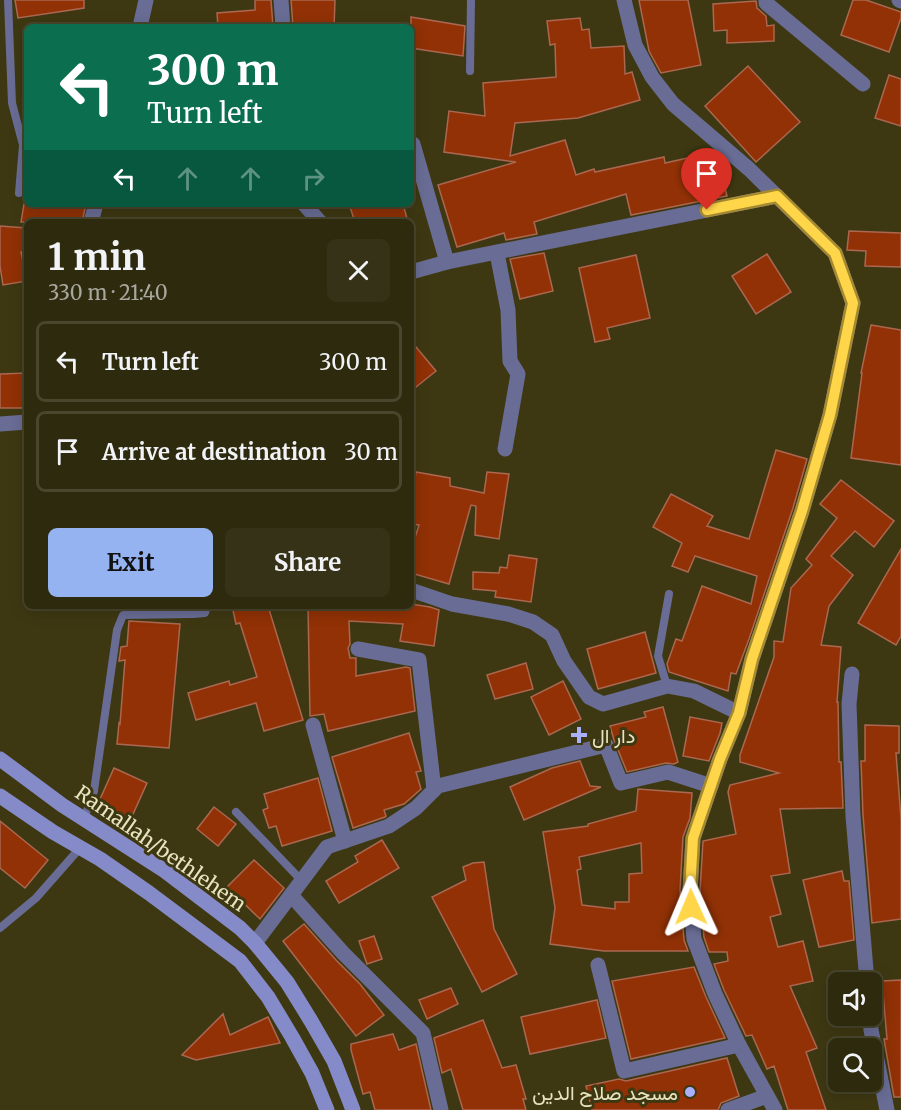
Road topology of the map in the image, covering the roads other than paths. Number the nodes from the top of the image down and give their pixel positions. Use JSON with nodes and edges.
{"nodes":[{"id":1,"x":8,"y":0,"type":"edge"},
{"id":2,"x":146,"y":0,"type":"edge"},
{"id":3,"x":281,"y":0,"type":"edge"},
{"id":4,"x":471,"y":0,"type":"edge"},
{"id":5,"x":624,"y":0,"type":"edge"},
{"id":6,"x":766,"y":0,"type":"edge"},
{"id":7,"x":141,"y":24,"type":"edge"},
{"id":8,"x":283,"y":24,"type":"edge"},
{"id":9,"x":470,"y":70,"type":"dead end"},
{"id":10,"x":863,"y":84,"type":"dead end"},
{"id":11,"x":414,"y":147,"type":"edge"},
{"id":12,"x":19,"y":193,"type":"dead end"},
{"id":13,"x":777,"y":196,"type":"junction"},
{"id":14,"x":307,"y":207,"type":"edge"},
{"id":15,"x":317,"y":219,"type":"edge"},
{"id":16,"x":497,"y":253,"type":"junction"},
{"id":17,"x":447,"y":262,"type":"junction"},
{"id":18,"x":414,"y":271,"type":"edge"},
{"id":19,"x":24,"y":422,"type":"edge"},
{"id":20,"x":0,"y":424,"type":"edge"},
{"id":21,"x":505,"y":449,"type":"dead end"},
{"id":22,"x":414,"y":591,"type":"edge"},
{"id":23,"x":669,"y":594,"type":"dead end"},
{"id":24,"x":206,"y":609,"type":"edge"},
{"id":25,"x":358,"y":649,"type":"dead end"},
{"id":26,"x":852,"y":674,"type":"dead end"},
{"id":27,"x":667,"y":686,"type":"junction"},
{"id":28,"x":739,"y":713,"type":"junction"},
{"id":29,"x":313,"y":725,"type":"dead end"},
{"id":30,"x":0,"y":759,"type":"edge"},
{"id":31,"x":711,"y":786,"type":"junction"},
{"id":32,"x":434,"y":790,"type":"junction"},
{"id":33,"x":0,"y":796,"type":"edge"},
{"id":34,"x":236,"y":812,"type":"dead end"},
{"id":35,"x":84,"y":819,"type":"junction"},
{"id":36,"x":345,"y":841,"type":"junction"},
{"id":37,"x":80,"y":848,"type":"junction"},
{"id":38,"x":302,"y":881,"type":"junction"},
{"id":39,"x":291,"y":895,"type":"junction"},
{"id":40,"x":0,"y":928,"type":"edge"},
{"id":41,"x":255,"y":943,"type":"junction"},
{"id":42,"x":598,"y":965,"type":"dead end"},
{"id":43,"x":866,"y":972,"type":"edge"},
{"id":44,"x":871,"y":1026,"type":"edge"},
{"id":45,"x":739,"y":1045,"type":"junction"},
{"id":46,"x":768,"y":1096,"type":"junction"},
{"id":47,"x":327,"y":1110,"type":"edge"},
{"id":48,"x":353,"y":1110,"type":"edge"},
{"id":49,"x":441,"y":1110,"type":"edge"},
{"id":50,"x":728,"y":1110,"type":"edge"},
{"id":51,"x":775,"y":1110,"type":"edge"},
{"id":52,"x":887,"y":1110,"type":"edge"}],
"edges":[{"from":1,"to":12,"type":"lane"},
{"from":2,"to":7,"type":"street"},
{"from":3,"to":8,"type":"street"},
{"from":4,"to":9,"type":"lane"},
{"from":5,"to":13,"type":"street"},
{"from":6,"to":10,"type":"street"},
{"from":11,"to":17,"type":"street"},
{"from":13,"to":16,"type":"street"},
{"from":13,"to":28,"type":"street"},
{"from":14,"to":15,"type":"street"},
{"from":16,"to":17,"type":"street"},
{"from":16,"to":21,"type":"street"},
{"from":17,"to":18,"type":"street"},
{"from":19,"to":20,"type":"street"},
{"from":22,"to":27,"type":"street"},
{"from":23,"to":27,"type":"lane"},
{"from":24,"to":35,"type":"lane"},
{"from":25,"to":32,"type":"street"},
{"from":26,"to":43,"type":"street"},
{"from":27,"to":28,"type":"street"},
{"from":28,"to":31,"type":"street"},
{"from":29,"to":36,"type":"street"},
{"from":30,"to":35,"type":"main road","name":"Ramallah/bethlehem"},
{"from":31,"to":32,"type":"street"},
{"from":31,"to":45,"type":"street"},
{"from":32,"to":36,"type":"street"},
{"from":33,"to":37,"type":"main road"},
{"from":34,"to":38,"type":"lane"},
{"from":35,"to":41,"type":"main road","name":"Ramallah/bethlehem"},
{"from":36,"to":38,"type":"street"},
{"from":37,"to":40,"type":"lane"},
{"from":37,"to":47,"type":"main road"},
{"from":38,"to":39,"type":"street"},
{"from":39,"to":41,"type":"street"},
{"from":39,"to":49,"type":"street"},
{"from":41,"to":48,"type":"main road","name":"Ramallah/bethlehem"},
{"from":42,"to":45,"type":"street"},
{"from":44,"to":52,"type":"street"},
{"from":45,"to":46,"type":"street"},
{"from":46,"to":50,"type":"street"},
{"from":46,"to":51,"type":"street"}]}
